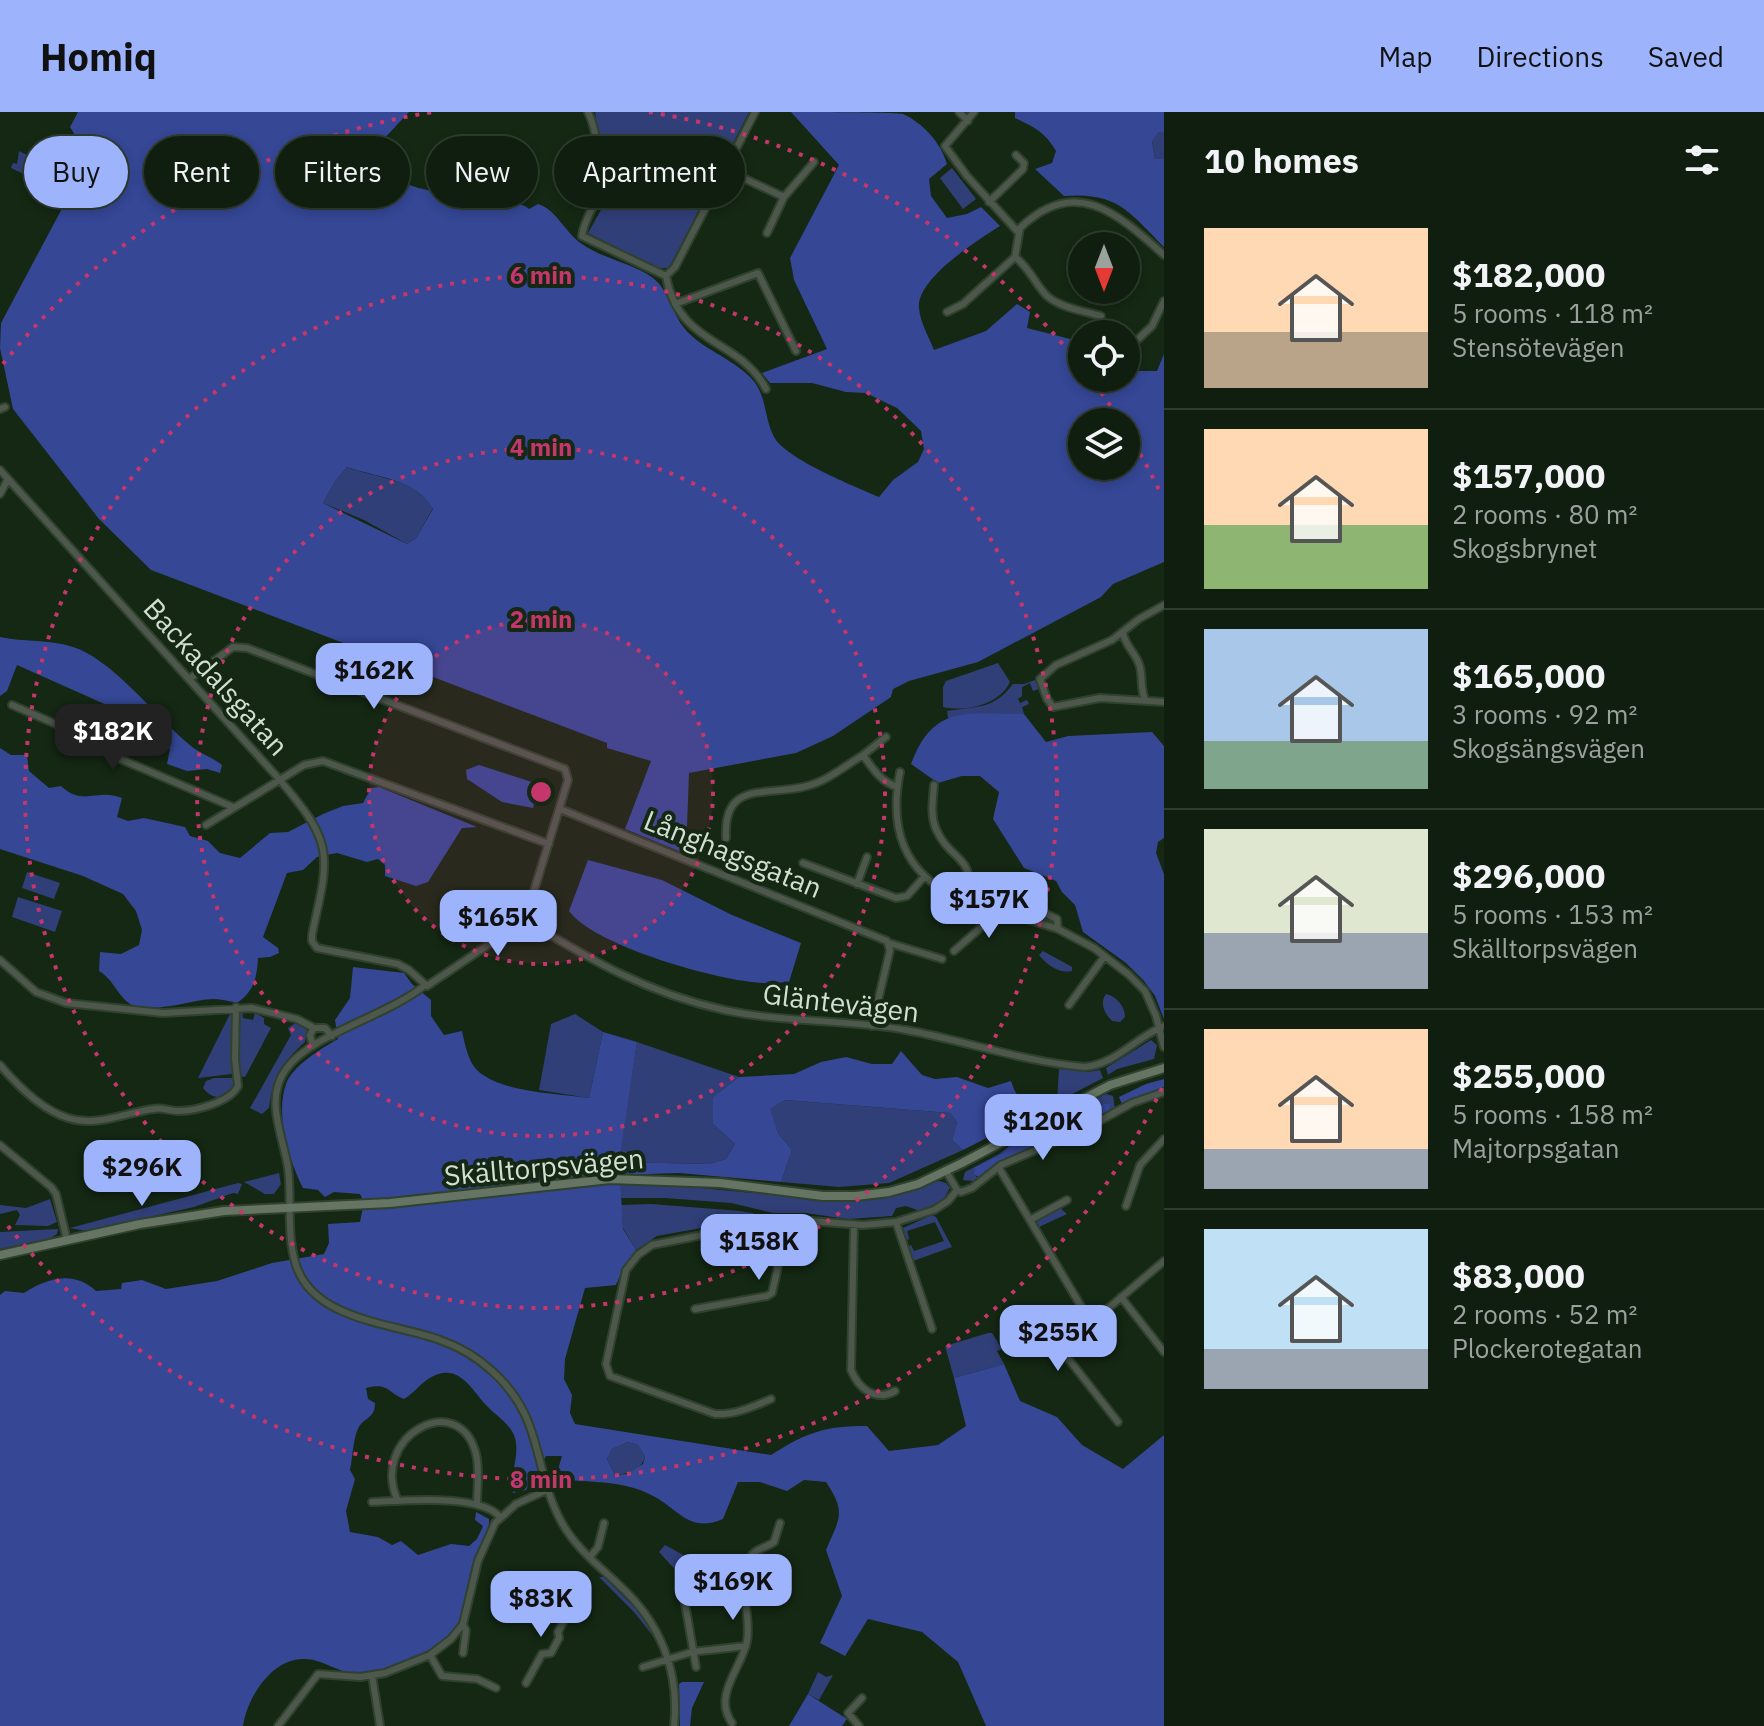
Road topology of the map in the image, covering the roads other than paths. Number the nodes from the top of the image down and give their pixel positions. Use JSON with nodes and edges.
{"nodes":[{"id":1,"x":588,"y":112,"type":"edge"},
{"id":2,"x":755,"y":112,"type":"edge"},
{"id":3,"x":959,"y":112,"type":"edge"},
{"id":4,"x":974,"y":112,"type":"edge"},
{"id":5,"x":968,"y":121,"type":"junction"},
{"id":6,"x":743,"y":136,"type":"edge"},
{"id":7,"x":1016,"y":155,"type":"dead end"},
{"id":8,"x":814,"y":162,"type":"dead end"},
{"id":9,"x":745,"y":179,"type":"edge"},
{"id":10,"x":784,"y":197,"type":"junction"},
{"id":11,"x":989,"y":202,"type":"junction"},
{"id":12,"x":706,"y":208,"type":"edge"},
{"id":13,"x":1018,"y":232,"type":"junction"},
{"id":14,"x":767,"y":233,"type":"dead end"},
{"id":15,"x":1164,"y":255,"type":"edge"},
{"id":16,"x":1015,"y":257,"type":"junction"},
{"id":17,"x":666,"y":276,"type":"junction"},
{"id":18,"x":1164,"y":301,"type":"edge"},
{"id":19,"x":675,"y":304,"type":"junction"},
{"id":20,"x":947,"y":312,"type":"dead end"},
{"id":21,"x":1101,"y":316,"type":"dead end"},
{"id":22,"x":1140,"y":337,"type":"edge"},
{"id":23,"x":796,"y":351,"type":"dead end"},
{"id":24,"x":766,"y":389,"type":"dead end"},
{"id":25,"x":0,"y":470,"type":"edge"},
{"id":26,"x":8,"y":479,"type":"junction"},
{"id":27,"x":0,"y":494,"type":"edge"},
{"id":28,"x":1164,"y":605,"type":"edge"},
{"id":29,"x":1123,"y":632,"type":"junction"},
{"id":30,"x":1116,"y":638,"type":"junction"},
{"id":31,"x":1124,"y":640,"type":"junction"},
{"id":32,"x":189,"y":679,"type":"junction"},
{"id":33,"x":1142,"y":699,"type":"junction"},
{"id":34,"x":1164,"y":702,"type":"edge"},
{"id":35,"x":12,"y":705,"type":"dead end"},
{"id":36,"x":886,"y":737,"type":"dead end"},
{"id":37,"x":863,"y":755,"type":"junction"},
{"id":38,"x":900,"y":772,"type":"dead end"},
{"id":39,"x":280,"y":780,"type":"junction"},
{"id":40,"x":934,"y":785,"type":"dead end"},
{"id":41,"x":897,"y":787,"type":"junction"},
{"id":42,"x":233,"y":807,"type":"junction"},
{"id":43,"x":560,"y":809,"type":"junction"},
{"id":44,"x":206,"y":825,"type":"dead end"},
{"id":45,"x":726,"y":838,"type":"dead end"},
{"id":46,"x":549,"y":844,"type":"junction"},
{"id":47,"x":867,"y":857,"type":"dead end"},
{"id":48,"x":803,"y":863,"type":"dead end"},
{"id":49,"x":924,"y":877,"type":"junction"},
{"id":50,"x":857,"y":884,"type":"junction"},
{"id":51,"x":965,"y":900,"type":"junction"},
{"id":52,"x":999,"y":910,"type":"junction"},
{"id":53,"x":525,"y":920,"type":"junction"},
{"id":54,"x":1058,"y":929,"type":"junction"},
{"id":55,"x":889,"y":943,"type":"junction"},
{"id":56,"x":954,"y":951,"type":"dead end"},
{"id":57,"x":1104,"y":957,"type":"junction"},
{"id":58,"x":942,"y":959,"type":"dead end"},
{"id":59,"x":0,"y":960,"type":"edge"},
{"id":60,"x":425,"y":985,"type":"junction"},
{"id":61,"x":1069,"y":1005,"type":"dead end"},
{"id":62,"x":236,"y":1007,"type":"junction"},
{"id":63,"x":872,"y":1026,"type":"junction"},
{"id":64,"x":1162,"y":1027,"type":"edge"},
{"id":65,"x":314,"y":1028,"type":"junction"},
{"id":66,"x":332,"y":1036,"type":"junction"},
{"id":67,"x":313,"y":1046,"type":"junction"},
{"id":68,"x":1164,"y":1047,"type":"edge"},
{"id":69,"x":0,"y":1065,"type":"edge"},
{"id":70,"x":1164,"y":1068,"type":"edge"},
{"id":71,"x":1164,"y":1092,"type":"edge"},
{"id":72,"x":1164,"y":1139,"type":"edge"},
{"id":73,"x":0,"y":1145,"type":"edge"},
{"id":74,"x":999,"y":1168,"type":"junction"},
{"id":75,"x":946,"y":1171,"type":"junction"},
{"id":76,"x":957,"y":1190,"type":"junction"},
{"id":77,"x":1067,"y":1200,"type":"dead end"},
{"id":78,"x":290,"y":1206,"type":"junction"},
{"id":79,"x":1126,"y":1206,"type":"dead end"},
{"id":80,"x":784,"y":1219,"type":"junction"},
{"id":81,"x":1030,"y":1220,"type":"junction"},
{"id":82,"x":896,"y":1222,"type":"junction"},
{"id":83,"x":854,"y":1225,"type":"junction"},
{"id":84,"x":67,"y":1240,"type":"junction"},
{"id":85,"x":0,"y":1255,"type":"edge"},
{"id":86,"x":1164,"y":1261,"type":"edge"},
{"id":87,"x":1121,"y":1297,"type":"junction"},
{"id":88,"x":695,"y":1309,"type":"dead end"},
{"id":89,"x":1091,"y":1323,"type":"junction"},
{"id":90,"x":932,"y":1329,"type":"dead end"},
{"id":91,"x":1164,"y":1352,"type":"edge"},
{"id":92,"x":895,"y":1391,"type":"dead end"},
{"id":93,"x":771,"y":1399,"type":"dead end"},
{"id":94,"x":1118,"y":1422,"type":"dead end"},
{"id":95,"x":547,"y":1490,"type":"junction"},
{"id":96,"x":398,"y":1501,"type":"junction"},
{"id":97,"x":372,"y":1502,"type":"dead end"},
{"id":98,"x":477,"y":1504,"type":"junction"},
{"id":99,"x":500,"y":1517,"type":"junction"},
{"id":100,"x":604,"y":1523,"type":"dead end"},
{"id":101,"x":780,"y":1523,"type":"dead end"},
{"id":102,"x":590,"y":1557,"type":"junction"},
{"id":103,"x":682,"y":1586,"type":"dead end"},
{"id":104,"x":572,"y":1605,"type":"dead end"},
{"id":105,"x":463,"y":1624,"type":"junction"},
{"id":106,"x":746,"y":1646,"type":"junction"},
{"id":107,"x":692,"y":1652,"type":"junction"},
{"id":108,"x":463,"y":1653,"type":"dead end"},
{"id":109,"x":430,"y":1655,"type":"junction"},
{"id":110,"x":669,"y":1659,"type":"junction"},
{"id":111,"x":643,"y":1667,"type":"dead end"},
{"id":112,"x":696,"y":1667,"type":"dead end"},
{"id":113,"x":372,"y":1675,"type":"junction"},
{"id":114,"x":526,"y":1683,"type":"dead end"},
{"id":115,"x":496,"y":1688,"type":"dead end"},
{"id":116,"x":862,"y":1698,"type":"dead end"},
{"id":117,"x":732,"y":1723,"type":"dead end"},
{"id":118,"x":278,"y":1726,"type":"edge"},
{"id":119,"x":380,"y":1726,"type":"edge"},
{"id":120,"x":674,"y":1726,"type":"edge"},
{"id":121,"x":859,"y":1726,"type":"edge"}],
"edges":[{"from":1,"to":17,"type":"street"},
{"from":2,"to":6,"type":"street"},
{"from":3,"to":5,"type":"street"},
{"from":4,"to":5,"type":"street"},
{"from":5,"to":11,"type":"street"},
{"from":7,"to":11,"type":"street"},
{"from":8,"to":10,"type":"street"},
{"from":9,"to":10,"type":"street"},
{"from":10,"to":14,"type":"street"},
{"from":11,"to":13,"type":"street"},
{"from":12,"to":17,"type":"street"},
{"from":13,"to":15,"type":"street"},
{"from":13,"to":16,"type":"street"},
{"from":16,"to":20,"type":"street"},
{"from":16,"to":21,"type":"street"},
{"from":17,"to":19,"type":"street"},
{"from":18,"to":22,"type":"street"},
{"from":19,"to":23,"type":"street"},
{"from":19,"to":24,"type":"street"},
{"from":25,"to":26,"type":"street","name":"Backadalsgatan"},
{"from":26,"to":27,"type":"street"},
{"from":26,"to":32,"type":"street","name":"Backadalsgatan"},
{"from":28,"to":29,"type":"street"},
{"from":29,"to":30,"type":"street"},
{"from":29,"to":31,"type":"street"},
{"from":30,"to":31,"type":"street"},
{"from":30,"to":33,"type":"street"},
{"from":31,"to":33,"type":"street"},
{"from":32,"to":39,"type":"street","name":"Backadalsgatan"},
{"from":32,"to":43,"type":"street"},
{"from":33,"to":34,"type":"street"},
{"from":35,"to":42,"type":"street"},
{"from":36,"to":37,"type":"street"},
{"from":37,"to":41,"type":"street"},
{"from":37,"to":45,"type":"street"},
{"from":38,"to":41,"type":"street"},
{"from":39,"to":42,"type":"street"},
{"from":39,"to":46,"type":"street"},
{"from":39,"to":60,"type":"street","name":"Backadalsgatan"},
{"from":40,"to":51,"type":"street"},
{"from":41,"to":49,"type":"street"},
{"from":42,"to":44,"type":"street"},
{"from":43,"to":46,"type":"street"},
{"from":43,"to":55,"type":"street","name":"Långhagsgatan"},
{"from":46,"to":53,"type":"street"},
{"from":47,"to":50,"type":"street"},
{"from":48,"to":50,"type":"street"},
{"from":49,"to":50,"type":"street"},
{"from":49,"to":51,"type":"street"},
{"from":51,"to":52,"type":"street"},
{"from":52,"to":54,"type":"street"},
{"from":52,"to":54,"type":"street"},
{"from":52,"to":56,"type":"street"},
{"from":53,"to":60,"type":"street"},
{"from":53,"to":63,"type":"street","name":"Gläntevägen"},
{"from":54,"to":57,"type":"street"},
{"from":55,"to":58,"type":"street","name":"Långhagsgatan"},
{"from":55,"to":63,"type":"street"},
{"from":57,"to":61,"type":"street"},
{"from":57,"to":64,"type":"street"},
{"from":59,"to":62,"type":"street"},
{"from":60,"to":66,"type":"street"},
{"from":62,"to":65,"type":"street"},
{"from":62,"to":69,"type":"street"},
{"from":63,"to":64,"type":"street","name":"Gläntevägen"},
{"from":64,"to":68,"type":"street"},
{"from":65,"to":66,"type":"street"},
{"from":65,"to":67,"type":"street"},
{"from":66,"to":67,"type":"street"},
{"from":67,"to":78,"type":"street"},
{"from":70,"to":75,"type":"street","name":"Skälltorpsvägen"},
{"from":71,"to":74,"type":"street"},
{"from":72,"to":79,"type":"street"},
{"from":73,"to":84,"type":"street"},
{"from":74,"to":76,"type":"street"},
{"from":74,"to":81,"type":"street"},
{"from":75,"to":76,"type":"street"},
{"from":75,"to":78,"type":"street","name":"Skälltorpsvägen"},
{"from":76,"to":82,"type":"street"},
{"from":77,"to":81,"type":"street"},
{"from":78,"to":84,"type":"street","name":"Skälltorpsvägen"},
{"from":78,"to":95,"type":"street"},
{"from":80,"to":83,"type":"street"},
{"from":80,"to":88,"type":"street"},
{"from":80,"to":93,"type":"street"},
{"from":81,"to":89,"type":"street"},
{"from":82,"to":83,"type":"street"},
{"from":82,"to":90,"type":"street"},
{"from":83,"to":92,"type":"street"},
{"from":84,"to":85,"type":"street","name":"Skälltorpsvägen"},
{"from":86,"to":87,"type":"street"},
{"from":87,"to":89,"type":"street"},
{"from":87,"to":91,"type":"street"},
{"from":89,"to":94,"type":"street"},
{"from":95,"to":99,"type":"street"},
{"from":95,"to":102,"type":"street"},
{"from":96,"to":97,"type":"street"},
{"from":96,"to":98,"type":"street"},
{"from":96,"to":98,"type":"street"},
{"from":98,"to":99,"type":"street"},
{"from":99,"to":105,"type":"street"},
{"from":100,"to":102,"type":"street"},
{"from":101,"to":106,"type":"street"},
{"from":102,"to":110,"type":"street"},
{"from":103,"to":107,"type":"street"},
{"from":104,"to":114,"type":"street"},
{"from":105,"to":108,"type":"street"},
{"from":105,"to":109,"type":"street"},
{"from":106,"to":107,"type":"street"},
{"from":106,"to":117,"type":"street"},
{"from":107,"to":110,"type":"street"},
{"from":107,"to":112,"type":"street"},
{"from":109,"to":113,"type":"street"},
{"from":109,"to":115,"type":"street"},
{"from":110,"to":111,"type":"street"},
{"from":110,"to":120,"type":"street"},
{"from":113,"to":118,"type":"street"},
{"from":113,"to":119,"type":"street"},
{"from":116,"to":121,"type":"street"}]}
